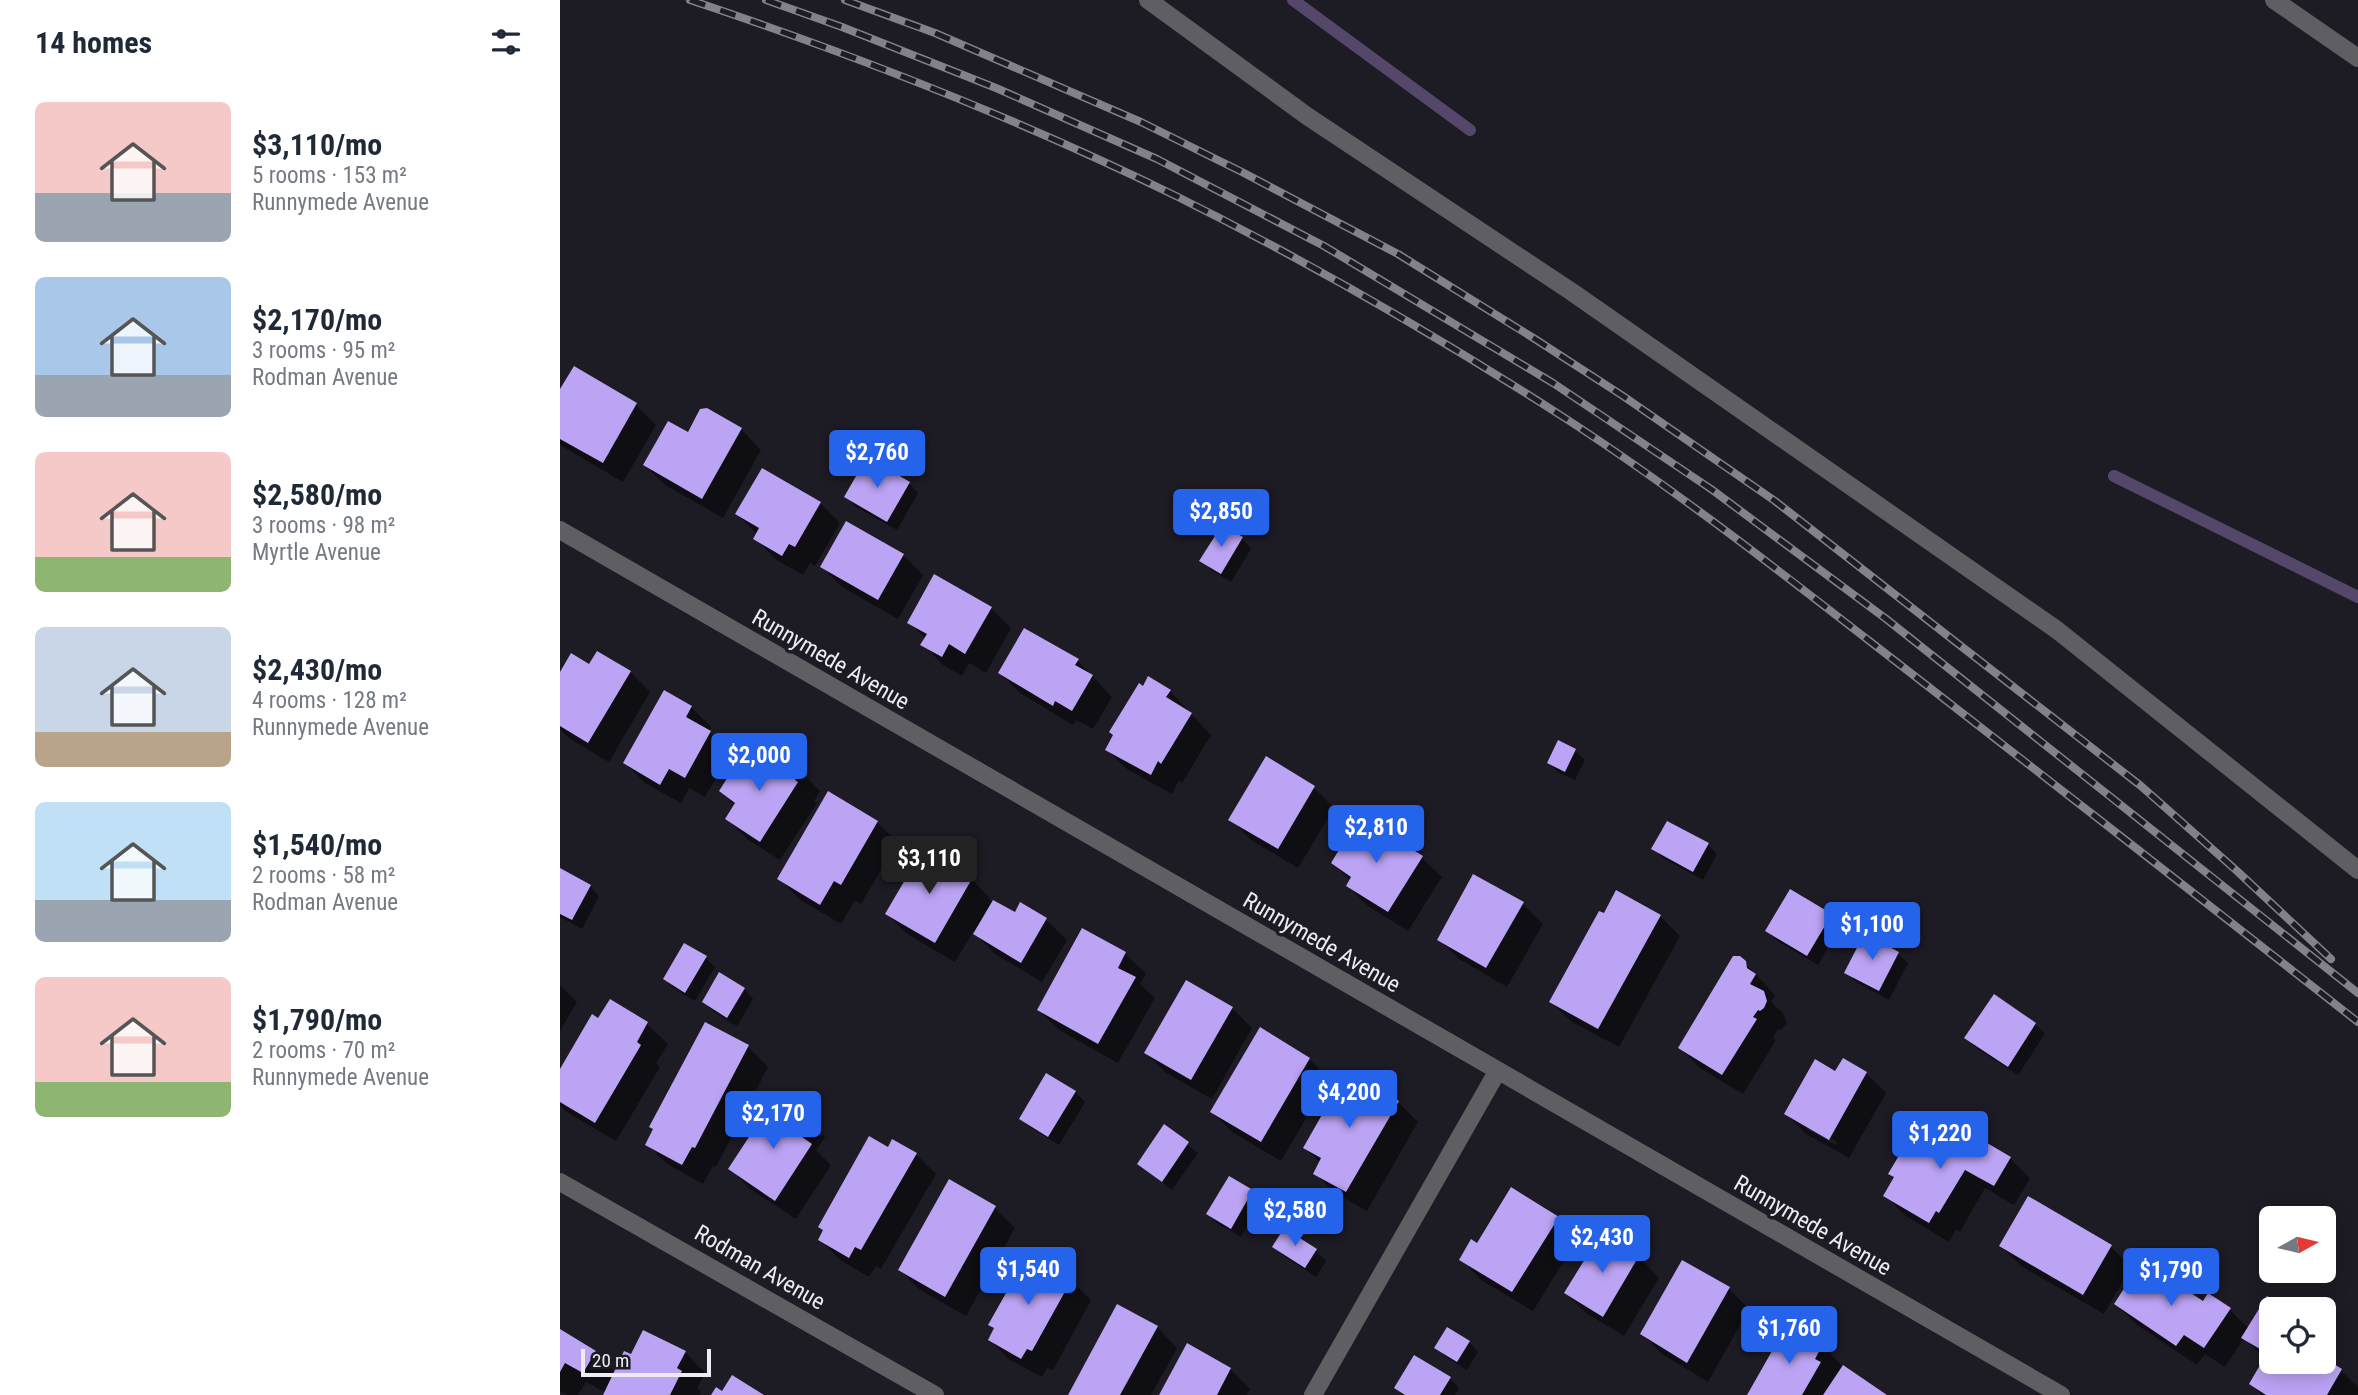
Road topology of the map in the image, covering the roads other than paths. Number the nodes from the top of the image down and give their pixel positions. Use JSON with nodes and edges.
{"nodes":[{"id":1,"x":1148,"y":0,"type":"edge"},
{"id":2,"x":2274,"y":0,"type":"edge"},
{"id":3,"x":2358,"y":58,"type":"edge"},
{"id":4,"x":560,"y":530,"type":"edge"},
{"id":5,"x":2358,"y":870,"type":"edge"},
{"id":6,"x":1497,"y":1072,"type":"junction"},
{"id":7,"x":560,"y":1182,"type":"edge"},
{"id":8,"x":935,"y":1395,"type":"edge"},
{"id":9,"x":1313,"y":1395,"type":"edge"},
{"id":10,"x":2061,"y":1395,"type":"edge"}],
"edges":[{"from":1,"to":5,"type":"street"},
{"from":2,"to":3,"type":"street"},
{"from":4,"to":6,"type":"street","name":"Runnymede Avenue"},
{"from":6,"to":9,"type":"street"},
{"from":6,"to":10,"type":"street","name":"Runnymede Avenue"},
{"from":7,"to":8,"type":"street","name":"Rodman Avenue"}]}
